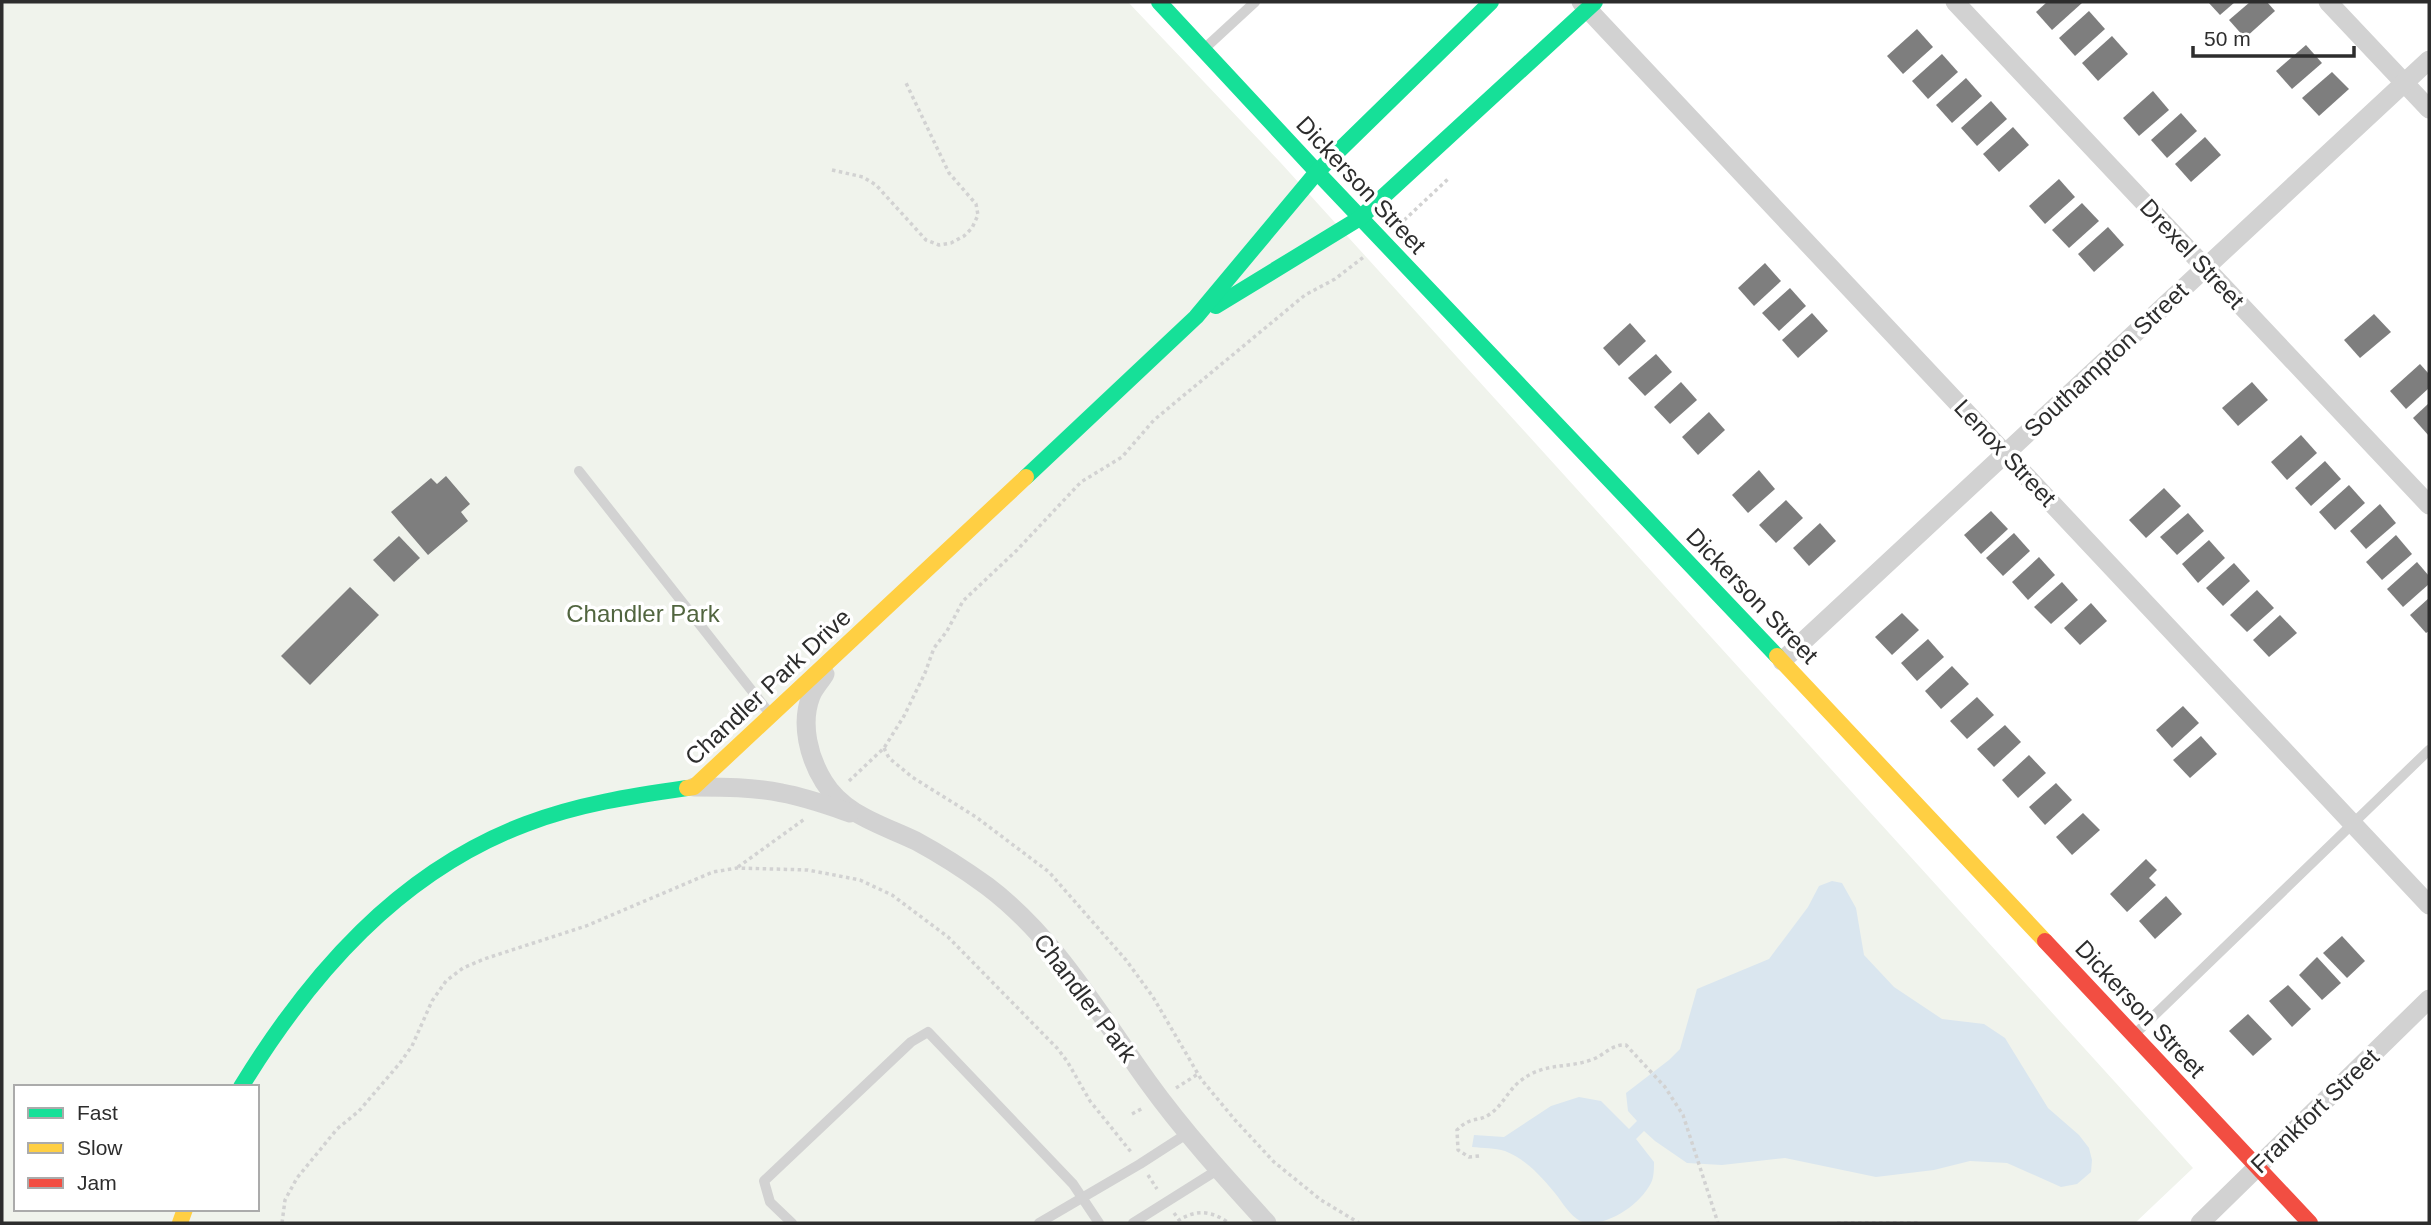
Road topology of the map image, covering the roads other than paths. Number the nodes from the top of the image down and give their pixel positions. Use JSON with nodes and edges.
{"nodes":[{"id":1,"x":1160,"y":2,"type":"edge"},
{"id":2,"x":1255,"y":2,"type":"edge"},
{"id":3,"x":1491,"y":2,"type":"edge"},
{"id":4,"x":1955,"y":2,"type":"edge"},
{"id":5,"x":2328,"y":2,"type":"edge"},
{"id":6,"x":1588,"y":4,"type":"edge"},
{"id":7,"x":1204,"y":50,"type":"junction"},
{"id":8,"x":2429,"y":60,"type":"edge"},
{"id":9,"x":2405,"y":83,"type":"junction"},
{"id":10,"x":2429,"y":109,"type":"edge"},
{"id":11,"x":1317,"y":172,"type":"junction"},
{"id":12,"x":1360,"y":218,"type":"junction"},
{"id":13,"x":2205,"y":268,"type":"junction"},
{"id":14,"x":1196,"y":317,"type":"junction"},
{"id":15,"x":2005,"y":453,"type":"junction"},
{"id":16,"x":579,"y":471,"type":"dead end"},
{"id":17,"x":2429,"y":505,"type":"edge"},
{"id":18,"x":838,"y":653,"type":"junction"},
{"id":19,"x":1782,"y":661,"type":"junction"},
{"id":20,"x":771,"y":715,"type":"junction"},
{"id":21,"x":2429,"y":750,"type":"edge"},
{"id":22,"x":694,"y":787,"type":"junction"},
{"id":23,"x":828,"y":799,"type":"junction"},
{"id":24,"x":2353,"y":824,"type":"junction"},
{"id":25,"x":2429,"y":905,"type":"edge"},
{"id":26,"x":2429,"y":999,"type":"edge"},
{"id":27,"x":2134,"y":1036,"type":"junction"},
{"id":28,"x":242,"y":1085,"type":"edge"},
{"id":29,"x":1188,"y":1133,"type":"junction"},
{"id":30,"x":2257,"y":1167,"type":"junction"},
{"id":31,"x":1219,"y":1169,"type":"junction"},
{"id":32,"x":1084,"y":1197,"type":"junction"},
{"id":33,"x":792,"y":1223,"type":"edge"},
{"id":34,"x":1040,"y":1223,"type":"edge"},
{"id":35,"x":1099,"y":1223,"type":"edge"},
{"id":36,"x":1133,"y":1223,"type":"edge"},
{"id":37,"x":1267,"y":1223,"type":"edge"},
{"id":38,"x":2200,"y":1223,"type":"edge"},
{"id":39,"x":2310,"y":1223,"type":"edge"}],
"edges":[{"from":1,"to":7,"type":"street","name":"Dickerson Street"},
{"from":2,"to":7,"type":"lane"},
{"from":3,"to":11,"type":"street","name":"Chandler Park Drive"},
{"from":4,"to":13,"type":"street","name":"Drexel Street"},
{"from":5,"to":9,"type":"street"},
{"from":6,"to":12,"type":"street","name":"Chandler Park Drive"},
{"from":6,"to":15,"type":"street","name":"Lenox Street"},
{"from":7,"to":11,"type":"street","name":"Dickerson Street"},
{"from":8,"to":9,"type":"street","name":"Southampton Street"},
{"from":9,"to":10,"type":"street"},
{"from":9,"to":13,"type":"street","name":"Southampton Street"},
{"from":11,"to":12,"type":"street","name":"Dickerson Street"},
{"from":11,"to":14,"type":"street","name":"Chandler Park Drive"},
{"from":12,"to":14,"type":"street","name":"Chandler Park Drive"},
{"from":12,"to":19,"type":"street","name":"Dickerson Street"},
{"from":13,"to":15,"type":"street","name":"Southampton Street"},
{"from":13,"to":17,"type":"street","name":"Drexel Street"},
{"from":14,"to":18,"type":"street","name":"Chandler Park Drive"},
{"from":15,"to":19,"type":"street","name":"Southampton Street"},
{"from":15,"to":24,"type":"street","name":"Lenox Street"},
{"from":16,"to":20,"type":"lane"},
{"from":18,"to":20,"type":"street","name":"Chandler Park Drive"},
{"from":18,"to":23,"type":"street","name":"Chandler Park"},
{"from":19,"to":27,"type":"street","name":"Dickerson Street"},
{"from":20,"to":22,"type":"street","name":"Chandler Park Drive"},
{"from":21,"to":24,"type":"lane"},
{"from":22,"to":23,"type":"street","name":"Chandler Park"},
{"from":22,"to":28,"type":"street","name":"Chandler Park Drive"},
{"from":23,"to":29,"type":"street","name":"Chandler Park"},
{"from":24,"to":25,"type":"street","name":"Lenox Street"},
{"from":24,"to":27,"type":"lane"},
{"from":26,"to":30,"type":"street","name":"Frankfort Street"},
{"from":27,"to":30,"type":"street","name":"Dickerson Street"},
{"from":29,"to":31,"type":"street","name":"Chandler Park"},
{"from":29,"to":32,"type":"lane"},
{"from":30,"to":38,"type":"street","name":"Frankfort Street"},
{"from":30,"to":39,"type":"street","name":"Dickerson Street"},
{"from":31,"to":36,"type":"lane"},
{"from":31,"to":37,"type":"street","name":"Chandler Park"},
{"from":32,"to":33,"type":"lane"},
{"from":32,"to":34,"type":"lane"},
{"from":32,"to":35,"type":"lane"}]}
